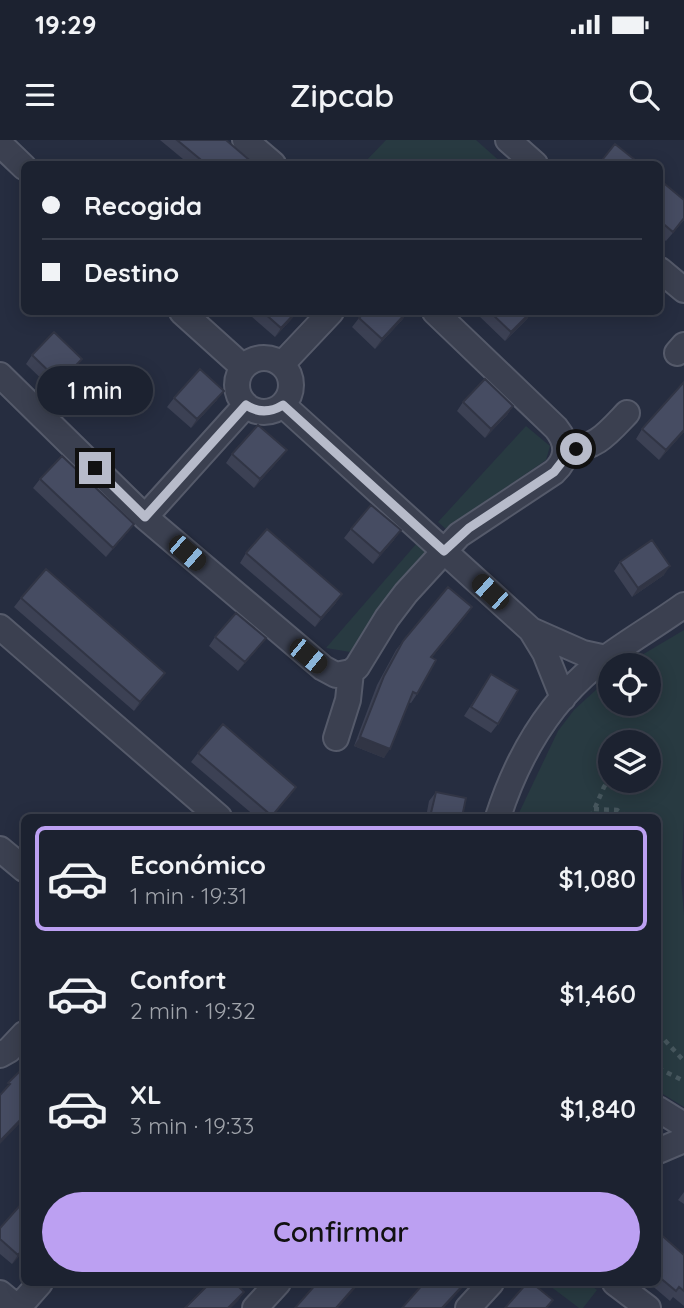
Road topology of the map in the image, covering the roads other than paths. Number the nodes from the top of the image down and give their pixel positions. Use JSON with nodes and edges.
{"nodes":[{"id":1,"x":245,"y":140,"type":"edge"},
{"id":2,"x":508,"y":140,"type":"edge"},
{"id":3,"x":0,"y":144,"type":"edge"},
{"id":4,"x":270,"y":161,"type":"edge"},
{"id":5,"x":532,"y":161,"type":"edge"},
{"id":6,"x":21,"y":164,"type":"edge"},
{"id":7,"x":663,"y":272,"type":"edge"},
{"id":8,"x":684,"y":290,"type":"edge"},
{"id":9,"x":186,"y":315,"type":"edge"},
{"id":10,"x":328,"y":315,"type":"edge"},
{"id":11,"x":438,"y":315,"type":"edge"},
{"id":12,"x":282,"y":364,"type":"junction"},
{"id":13,"x":243,"y":367,"type":"junction"},
{"id":14,"x":0,"y":375,"type":"edge"},
{"id":15,"x":246,"y":405,"type":"junction"},
{"id":16,"x":283,"y":405,"type":"junction"},
{"id":17,"x":627,"y":413,"type":"dead end"},
{"id":18,"x":566,"y":449,"type":"junction"},
{"id":19,"x":145,"y":517,"type":"junction"},
{"id":20,"x":444,"y":551,"type":"junction"},
{"id":21,"x":684,"y":606,"type":"edge"},
{"id":22,"x":531,"y":630,"type":"junction"},
{"id":23,"x":3,"y":636,"type":"edge"},
{"id":24,"x":614,"y":653,"type":"edge"},
{"id":25,"x":598,"y":656,"type":"edge"},
{"id":26,"x":598,"y":665,"type":"edge"},
{"id":27,"x":351,"y":672,"type":"junction"},
{"id":28,"x":563,"y":698,"type":"junction"},
{"id":29,"x":336,"y":738,"type":"dead end"},
{"id":30,"x":215,"y":814,"type":"edge"},
{"id":31,"x":499,"y":814,"type":"edge"},
{"id":32,"x":0,"y":849,"type":"edge"},
{"id":33,"x":21,"y":866,"type":"edge"},
{"id":34,"x":21,"y":1037,"type":"edge"},
{"id":35,"x":0,"y":1055,"type":"edge"},
{"id":36,"x":661,"y":1111,"type":"edge"},
{"id":37,"x":684,"y":1125,"type":"edge"},
{"id":38,"x":684,"y":1140,"type":"edge"},
{"id":39,"x":661,"y":1150,"type":"edge"},
{"id":40,"x":37,"y":1286,"type":"edge"},
{"id":41,"x":275,"y":1286,"type":"edge"},
{"id":42,"x":488,"y":1286,"type":"edge"},
{"id":43,"x":619,"y":1286,"type":"edge"},
{"id":44,"x":0,"y":1293,"type":"edge"},
{"id":45,"x":18,"y":1308,"type":"edge"},
{"id":46,"x":255,"y":1308,"type":"edge"},
{"id":47,"x":468,"y":1308,"type":"edge"},
{"id":48,"x":648,"y":1308,"type":"edge"}],
"edges":[{"from":1,"to":4,"type":"street"},
{"from":2,"to":5,"type":"street"},
{"from":3,"to":6,"type":"street"},
{"from":7,"to":8,"type":"street"},
{"from":9,"to":13,"type":"street"},
{"from":10,"to":12,"type":"street"},
{"from":11,"to":18,"type":"street"},
{"from":12,"to":13,"type":"street"},
{"from":12,"to":16,"type":"street"},
{"from":13,"to":15,"type":"street"},
{"from":14,"to":19,"type":"street"},
{"from":15,"to":16,"type":"street"},
{"from":15,"to":19,"type":"street"},
{"from":16,"to":20,"type":"street"},
{"from":17,"to":18,"type":"street"},
{"from":18,"to":20,"type":"street"},
{"from":19,"to":27,"type":"street"},
{"from":20,"to":22,"type":"street"},
{"from":20,"to":27,"type":"street"},
{"from":21,"to":24,"type":"street"},
{"from":22,"to":25,"type":"street"},
{"from":22,"to":28,"type":"street"},
{"from":23,"to":30,"type":"street"},
{"from":26,"to":28,"type":"street"},
{"from":27,"to":29,"type":"street"},
{"from":28,"to":31,"type":"street"},
{"from":32,"to":33,"type":"street"},
{"from":34,"to":35,"type":"street"},
{"from":36,"to":37,"type":"street"},
{"from":38,"to":39,"type":"street"},
{"from":40,"to":45,"type":"street"},
{"from":41,"to":46,"type":"street"},
{"from":42,"to":47,"type":"street"},
{"from":43,"to":48,"type":"street"},
{"from":44,"to":45,"type":"street"}]}
